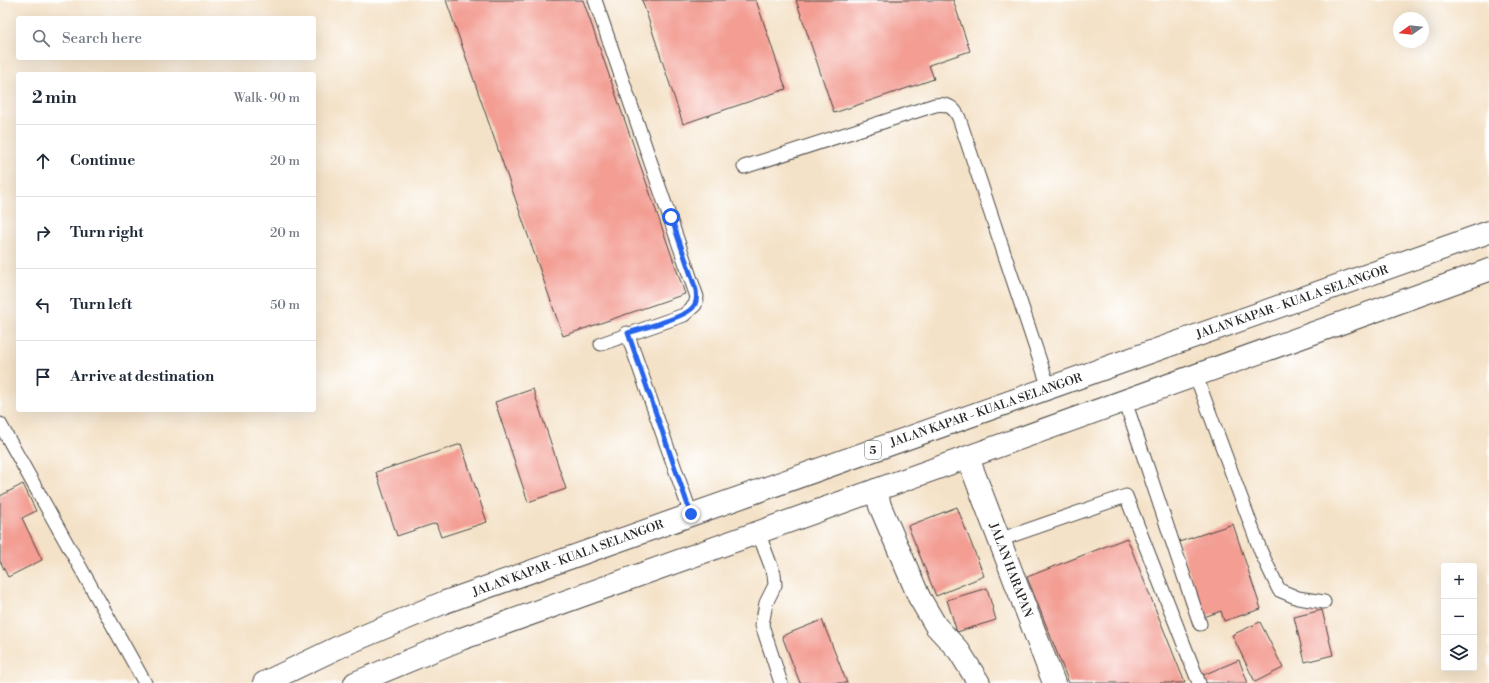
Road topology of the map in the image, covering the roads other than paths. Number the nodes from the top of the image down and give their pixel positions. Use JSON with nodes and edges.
{"nodes":[{"id":1,"x":595,"y":0,"type":"edge"},
{"id":2,"x":744,"y":167,"type":"dead end"},
{"id":3,"x":1489,"y":232,"type":"edge"},
{"id":4,"x":1489,"y":270,"type":"edge"},
{"id":5,"x":628,"y":333,"type":"junction"},
{"id":6,"x":601,"y":344,"type":"dead end"},
{"id":7,"x":1196,"y":376,"type":"junction"},
{"id":8,"x":1048,"y":388,"type":"junction"},
{"id":9,"x":1125,"y":401,"type":"junction"},
{"id":10,"x":0,"y":424,"type":"edge"},
{"id":11,"x":968,"y":458,"type":"junction"},
{"id":12,"x":876,"y":490,"type":"junction"},
{"id":13,"x":691,"y":514,"type":"junction"},
{"id":14,"x":758,"y":532,"type":"junction"},
{"id":15,"x":999,"y":540,"type":"junction"},
{"id":16,"x":1324,"y":602,"type":"dead end"},
{"id":17,"x":1200,"y":624,"type":"dead end"},
{"id":18,"x":145,"y":683,"type":"edge"},
{"id":19,"x":264,"y":683,"type":"edge"},
{"id":20,"x":355,"y":683,"type":"edge"},
{"id":21,"x":781,"y":683,"type":"edge"},
{"id":22,"x":980,"y":683,"type":"edge"},
{"id":23,"x":1054,"y":683,"type":"edge"},
{"id":24,"x":1199,"y":683,"type":"edge"}],
"edges":[{"from":1,"to":5,"type":"lane"},
{"from":2,"to":8,"type":"lane"},
{"from":3,"to":8,"type":"main road","name":"JALAN KAPAR - KUALA SELANGOR","number":"5"},
{"from":4,"to":7,"type":"main road"},
{"from":5,"to":6,"type":"lane"},
{"from":5,"to":13,"type":"lane"},
{"from":7,"to":9,"type":"main road"},
{"from":7,"to":16,"type":"lane"},
{"from":8,"to":13,"type":"main road","name":"JALAN KAPAR - KUALA SELANGOR","number":"5"},
{"from":9,"to":11,"type":"main road"},
{"from":9,"to":17,"type":"lane"},
{"from":10,"to":18,"type":"lane"},
{"from":11,"to":12,"type":"main road"},
{"from":11,"to":15,"type":"main road","name":"JALAN HARAPAN"},
{"from":12,"to":14,"type":"main road"},
{"from":12,"to":22,"type":"main road"},
{"from":13,"to":19,"type":"main road","name":"JALAN KAPAR - KUALA SELANGOR","number":"5"},
{"from":14,"to":20,"type":"main road"},
{"from":14,"to":21,"type":"lane"},
{"from":15,"to":23,"type":"main road","name":"JALAN HARAPAN"},
{"from":15,"to":24,"type":"lane"}]}
